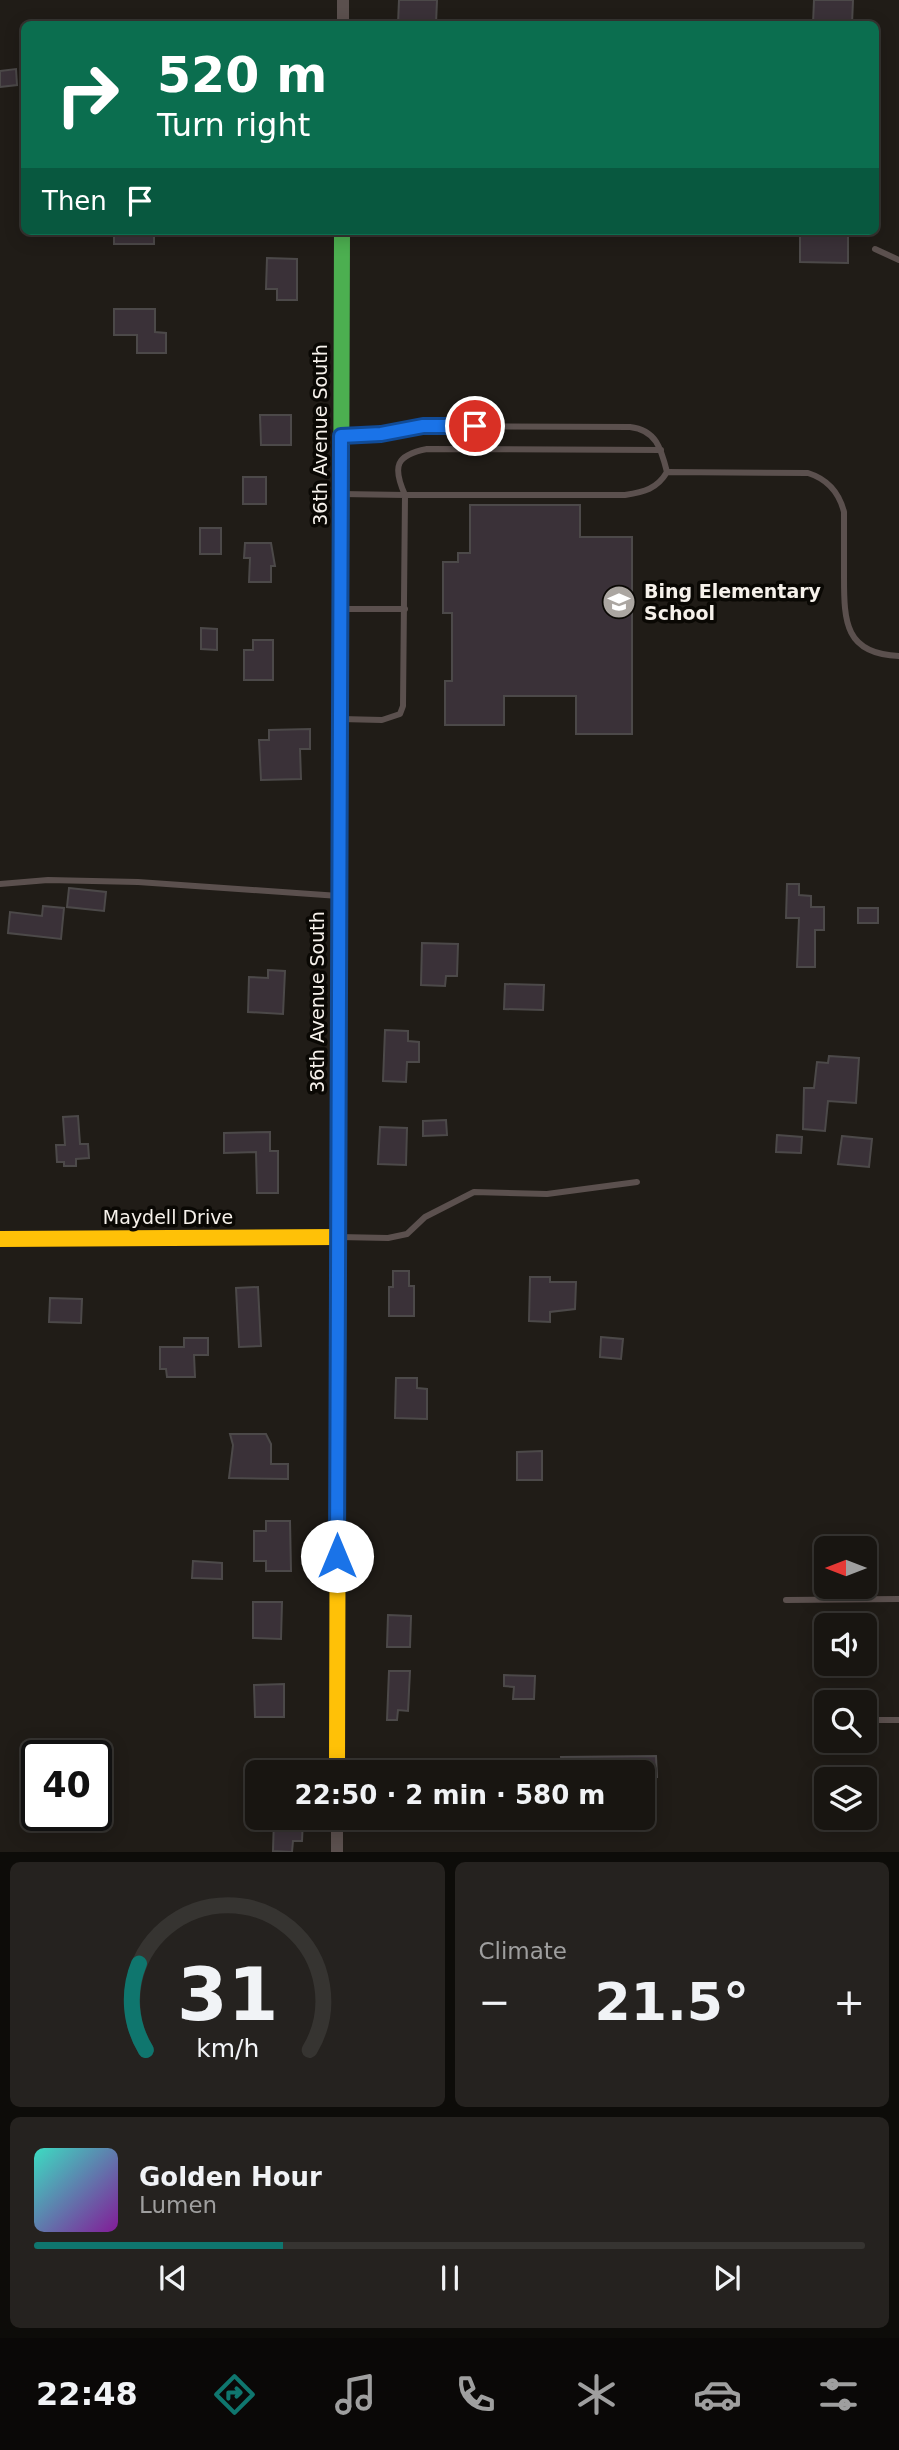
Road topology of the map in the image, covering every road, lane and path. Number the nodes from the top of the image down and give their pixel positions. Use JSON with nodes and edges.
{"nodes":[{"id":1,"x":343,"y":0,"type":"edge"},
{"id":2,"x":343,"y":21,"type":"edge"},
{"id":3,"x":342,"y":235,"type":"edge"},
{"id":4,"x":876,"y":249,"type":"dead end"},
{"id":5,"x":899,"y":260,"type":"edge"},
{"id":6,"x":341,"y":436,"type":"junction"},
{"id":7,"x":661,"y":450,"type":"junction"},
{"id":8,"x":667,"y":471,"type":"junction"},
{"id":9,"x":341,"y":494,"type":"junction"},
{"id":10,"x":405,"y":495,"type":"junction"},
{"id":11,"x":340,"y":609,"type":"junction"},
{"id":12,"x":405,"y":609,"type":"junction"},
{"id":13,"x":899,"y":656,"type":"edge"},
{"id":14,"x":340,"y":719,"type":"junction"},
{"id":15,"x":0,"y":884,"type":"edge"},
{"id":16,"x":339,"y":896,"type":"junction"},
{"id":17,"x":637,"y":1182,"type":"dead end"},
{"id":18,"x":337,"y":1237,"type":"junction"},
{"id":19,"x":0,"y":1239,"type":"edge"},
{"id":20,"x":899,"y":1599,"type":"edge"},
{"id":21,"x":786,"y":1600,"type":"dead end"},
{"id":22,"x":877,"y":1720,"type":"edge"},
{"id":23,"x":899,"y":1720,"type":"edge"},
{"id":24,"x":337,"y":1760,"type":"edge"},
{"id":25,"x":337,"y":1830,"type":"edge"},
{"id":26,"x":337,"y":1852,"type":"edge"}],
"edges":[{"from":1,"to":2,"type":"street"},
{"from":3,"to":6,"type":"street","name":"36th Avenue South"},
{"from":4,"to":5,"type":"lane"},
{"from":6,"to":7,"type":"lane"},
{"from":6,"to":9,"type":"street","name":"36th Avenue South"},
{"from":7,"to":8,"type":"lane"},
{"from":7,"to":10,"type":"lane"},
{"from":8,"to":10,"type":"lane"},
{"from":8,"to":13,"type":"lane"},
{"from":9,"to":10,"type":"lane"},
{"from":9,"to":11,"type":"street","name":"36th Avenue South"},
{"from":10,"to":12,"type":"lane"},
{"from":11,"to":12,"type":"lane"},
{"from":11,"to":14,"type":"street","name":"36th Avenue South"},
{"from":12,"to":14,"type":"lane"},
{"from":14,"to":16,"type":"street","name":"36th Avenue South"},
{"from":15,"to":16,"type":"lane"},
{"from":16,"to":18,"type":"street","name":"36th Avenue South"},
{"from":17,"to":18,"type":"lane"},
{"from":18,"to":19,"type":"street","name":"Maydell Drive"},
{"from":18,"to":24,"type":"street","name":"36th Avenue South"},
{"from":20,"to":21,"type":"lane"},
{"from":22,"to":23,"type":"lane"},
{"from":25,"to":26,"type":"street"}]}
